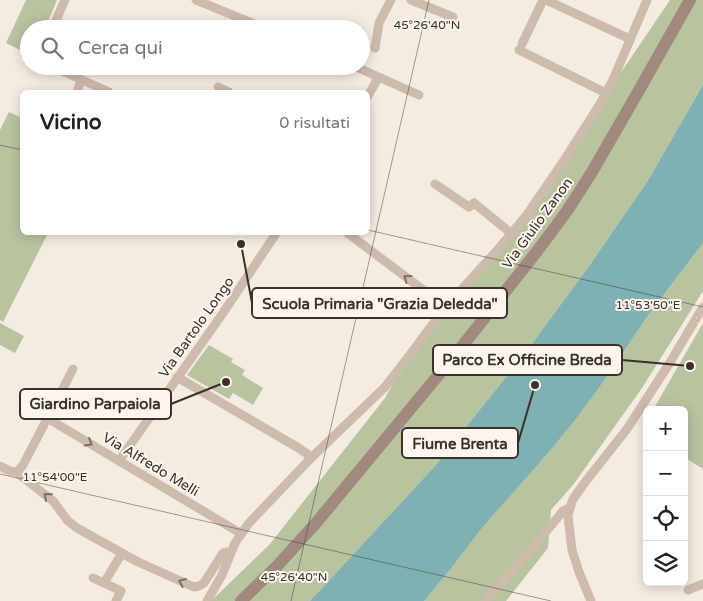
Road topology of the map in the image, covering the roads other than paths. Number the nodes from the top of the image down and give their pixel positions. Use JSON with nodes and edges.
{"nodes":[{"id":1,"x":64,"y":0,"type":"edge"},
{"id":2,"x":196,"y":0,"type":"edge"},
{"id":3,"x":391,"y":0,"type":"edge"},
{"id":4,"x":411,"y":0,"type":"edge"},
{"id":5,"x":545,"y":0,"type":"edge"},
{"id":6,"x":647,"y":0,"type":"edge"},
{"id":7,"x":690,"y":0,"type":"edge"},
{"id":8,"x":453,"y":18,"type":"dead end"},
{"id":9,"x":56,"y":20,"type":"edge"},
{"id":10,"x":246,"y":20,"type":"edge"},
{"id":11,"x":630,"y":39,"type":"junction"},
{"id":12,"x":375,"y":48,"type":"dead end"},
{"id":13,"x":370,"y":74,"type":"edge"},
{"id":14,"x":70,"y":75,"type":"edge"},
{"id":15,"x":378,"y":78,"type":"junction"},
{"id":16,"x":81,"y":80,"type":"junction"},
{"id":17,"x":218,"y":87,"type":"dead end"},
{"id":18,"x":78,"y":90,"type":"edge"},
{"id":19,"x":104,"y":90,"type":"edge"},
{"id":20,"x":225,"y":90,"type":"edge"},
{"id":21,"x":370,"y":92,"type":"edge"},
{"id":22,"x":606,"y":93,"type":"junction"},
{"id":23,"x":419,"y":95,"type":"dead end"},
{"id":24,"x":435,"y":184,"type":"dead end"},
{"id":25,"x":512,"y":234,"type":"junction"},
{"id":26,"x":275,"y":235,"type":"edge"},
{"id":27,"x":350,"y":235,"type":"edge"},
{"id":28,"x":703,"y":306,"type":"edge"},
{"id":29,"x":446,"y":307,"type":"junction"},
{"id":30,"x":73,"y":369,"type":"dead end"},
{"id":31,"x":177,"y":377,"type":"junction"},
{"id":32,"x":47,"y":418,"type":"junction"},
{"id":33,"x":311,"y":458,"type":"junction"},
{"id":34,"x":119,"y":461,"type":"junction"},
{"id":35,"x":0,"y":466,"type":"edge"},
{"id":36,"x":17,"y":472,"type":"junction"},
{"id":37,"x":570,"y":508,"type":"junction"},
{"id":38,"x":240,"y":533,"type":"junction"},
{"id":39,"x":122,"y":553,"type":"junction"},
{"id":40,"x":230,"y":553,"type":"junction"},
{"id":41,"x":93,"y":578,"type":"dead end"},
{"id":42,"x":104,"y":583,"type":"junction"},
{"id":43,"x":703,"y":584,"type":"edge"},
{"id":44,"x":688,"y":590,"type":"dead end"},
{"id":45,"x":116,"y":601,"type":"edge"},
{"id":46,"x":207,"y":601,"type":"edge"},
{"id":47,"x":241,"y":601,"type":"edge"},
{"id":48,"x":484,"y":601,"type":"edge"},
{"id":49,"x":591,"y":601,"type":"edge"}],
"edges":[{"from":1,"to":9,"type":"street"},
{"from":2,"to":10,"type":"street"},
{"from":3,"to":12,"type":"street"},
{"from":4,"to":8,"type":"street"},
{"from":5,"to":11,"type":"street"},
{"from":5,"to":22,"type":"street"},
{"from":6,"to":11,"type":"street","name":"Via Giulio Zanon"},
{"from":7,"to":47,"type":"street","name":"Via Giulio Zanon"},
{"from":11,"to":22,"type":"street","name":"Via Giulio Zanon"},
{"from":13,"to":15,"type":"street"},
{"from":14,"to":16,"type":"street"},
{"from":15,"to":21,"type":"street"},
{"from":15,"to":23,"type":"street"},
{"from":16,"to":18,"type":"street"},
{"from":16,"to":19,"type":"street"},
{"from":17,"to":20,"type":"street"},
{"from":22,"to":25,"type":"street","name":"Via Giulio Zanon"},
{"from":24,"to":25,"type":"street","name":"Via Giulio Zanon"},
{"from":25,"to":29,"type":"street","name":"Via Giulio Zanon"},
{"from":26,"to":31,"type":"street","name":"Via Bartolo Longo"},
{"from":29,"to":27,"type":"street","one_way":true},
{"from":28,"to":37,"type":"street"},
{"from":29,"to":33,"type":"street","name":"Via Giulio Zanon"},
{"from":30,"to":32,"type":"street"},
{"from":31,"to":33,"type":"street"},
{"from":31,"to":34,"type":"street","name":"Via Bartolo Longo"},
{"from":32,"to":34,"type":"street","name":"Via Alfredo Melli","one_way":true},
{"from":32,"to":36,"type":"street"},
{"from":33,"to":38,"type":"street","name":"Via Giulio Zanon"},
{"from":34,"to":38,"type":"street","name":"Via Alfredo Melli"},
{"from":35,"to":36,"type":"street"},
{"from":39,"to":36,"type":"street","one_way":true},
{"from":37,"to":48,"type":"street"},
{"from":37,"to":49,"type":"street"},
{"from":38,"to":40,"type":"street","name":"Via Giulio Zanon"},
{"from":40,"to":39,"type":"street","one_way":true},
{"from":39,"to":42,"type":"street"},
{"from":40,"to":46,"type":"street","name":"Via Giulio Zanon"},
{"from":41,"to":42,"type":"street"},
{"from":42,"to":45,"type":"street"},
{"from":43,"to":44,"type":"street"}]}
